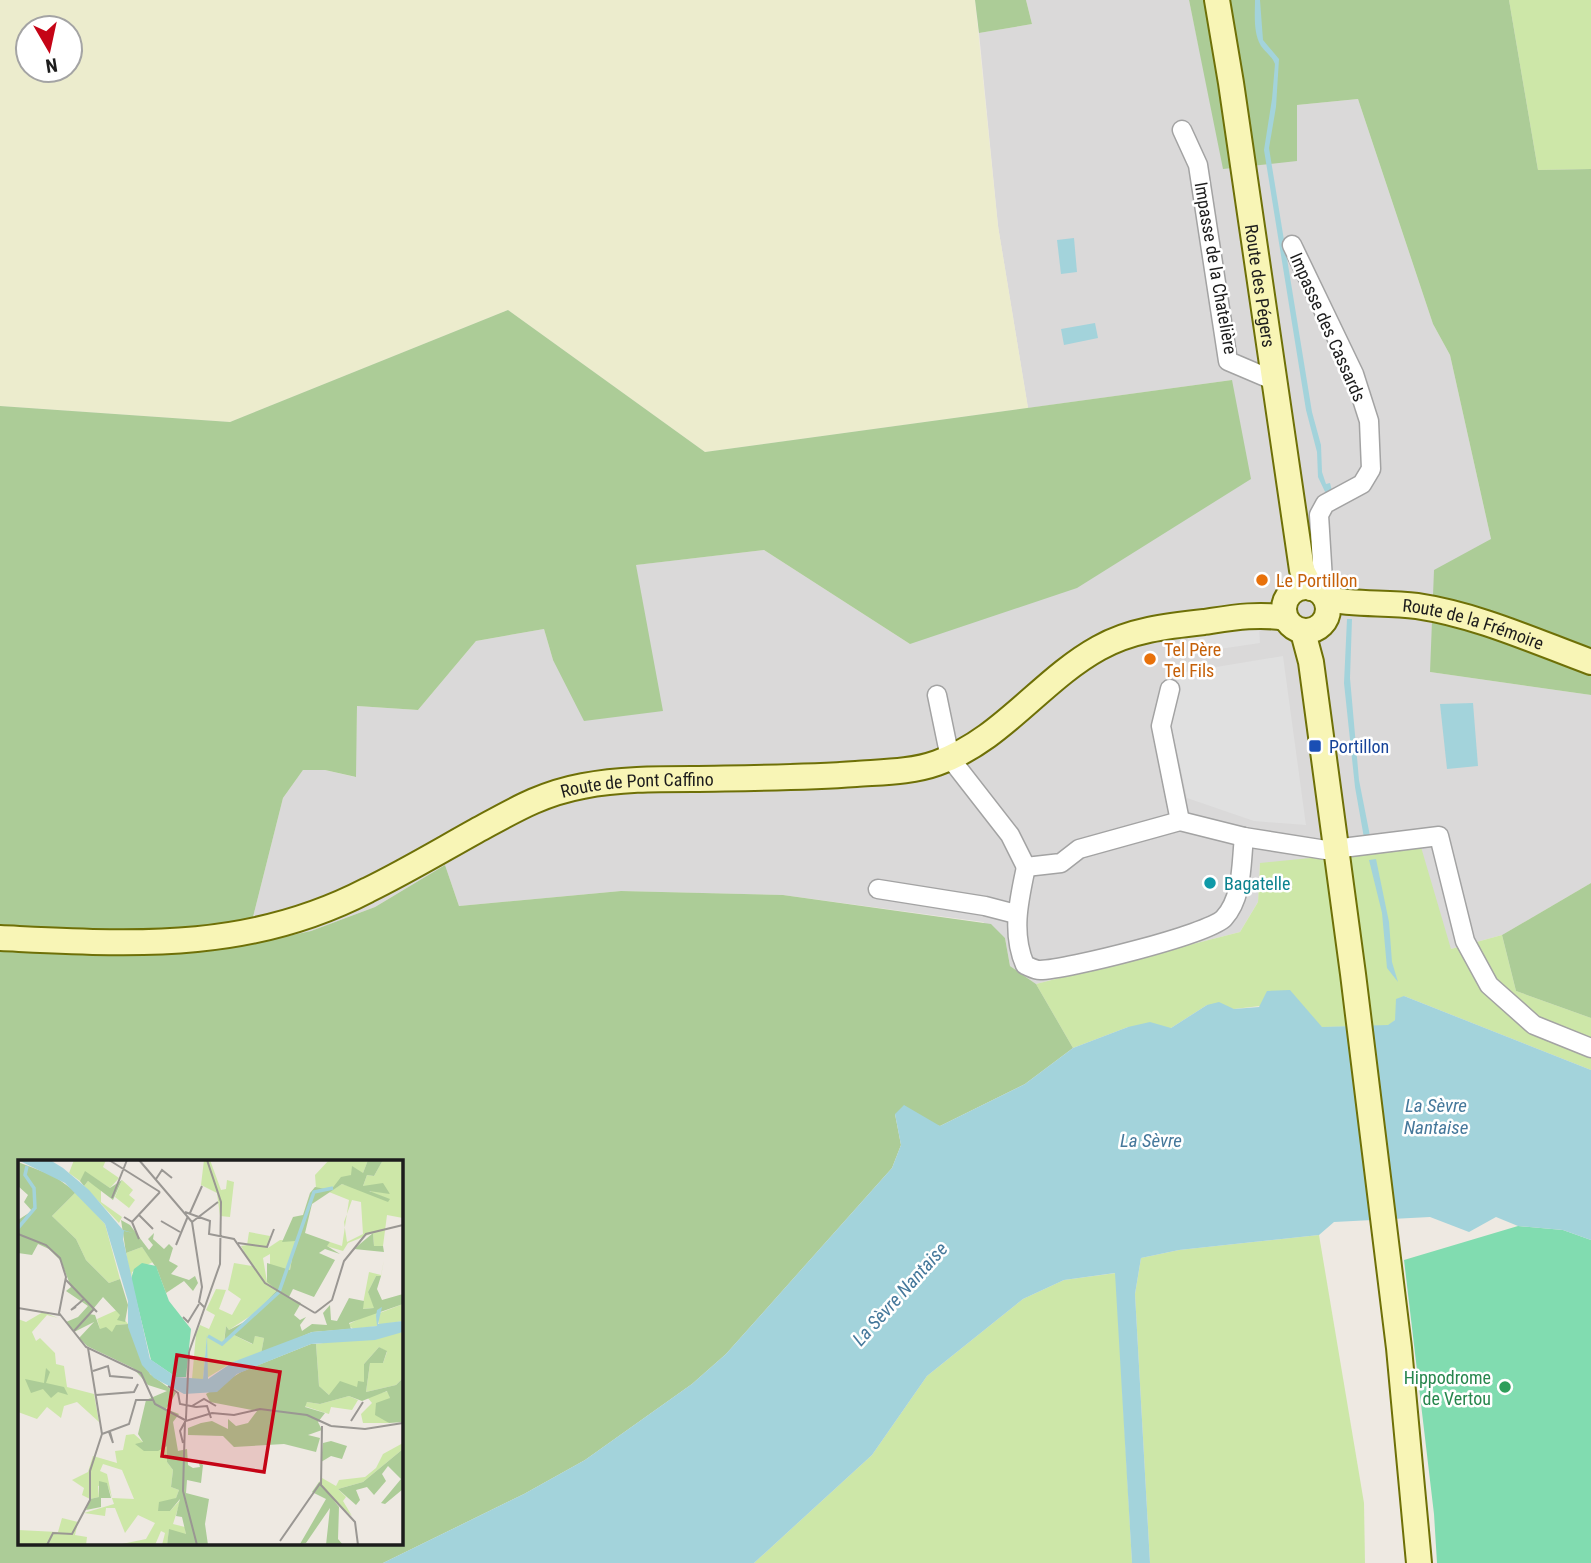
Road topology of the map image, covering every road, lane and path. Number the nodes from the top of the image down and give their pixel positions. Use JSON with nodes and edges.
{"nodes":[{"id":1,"x":1217,"y":0,"type":"edge"},
{"id":2,"x":1182,"y":130,"type":"dead end"},
{"id":3,"x":1292,"y":245,"type":"dead end"},
{"id":4,"x":1275,"y":381,"type":"junction"},
{"id":5,"x":1307,"y":604,"type":"junction"},
{"id":6,"x":1591,"y":662,"type":"edge"},
{"id":7,"x":1170,"y":689,"type":"dead end"},
{"id":8,"x":937,"y":695,"type":"dead end"},
{"id":9,"x":950,"y":758,"type":"junction"},
{"id":10,"x":1180,"y":821,"type":"junction"},
{"id":11,"x":1244,"y":837,"type":"junction"},
{"id":12,"x":1335,"y":849,"type":"junction"},
{"id":13,"x":1026,"y":867,"type":"junction"},
{"id":14,"x":878,"y":889,"type":"dead end"},
{"id":15,"x":1016,"y":915,"type":"junction"},
{"id":16,"x":0,"y":938,"type":"edge"},
{"id":17,"x":1591,"y":1048,"type":"edge"},
{"id":18,"x":1419,"y":1563,"type":"edge"}],
"edges":[{"from":1,"to":4,"type":"street","name":"Route des Pégers"},
{"from":2,"to":4,"type":"street","name":"Impasse de la Chatelière"},
{"from":3,"to":5,"type":"street","name":"Impasse des Cassards"},
{"from":4,"to":5,"type":"street","name":"Route des Pégers"},
{"from":5,"to":6,"type":"street","name":"Route de la Frémoire"},
{"from":5,"to":9,"type":"street","name":"Route de Pont Caffino"},
{"from":5,"to":12,"type":"street","name":"Route des Pégers"},
{"from":7,"to":10,"type":"street"},
{"from":8,"to":9,"type":"street"},
{"from":9,"to":13,"type":"street"},
{"from":9,"to":16,"type":"street","name":"Route de Pont Caffino"},
{"from":10,"to":11,"type":"street"},
{"from":10,"to":13,"type":"street"},
{"from":11,"to":12,"type":"street"},
{"from":11,"to":15,"type":"street"},
{"from":12,"to":17,"type":"street"},
{"from":12,"to":18,"type":"street","name":"Route des Pégers"},
{"from":13,"to":15,"type":"street"},
{"from":14,"to":15,"type":"street"}]}
